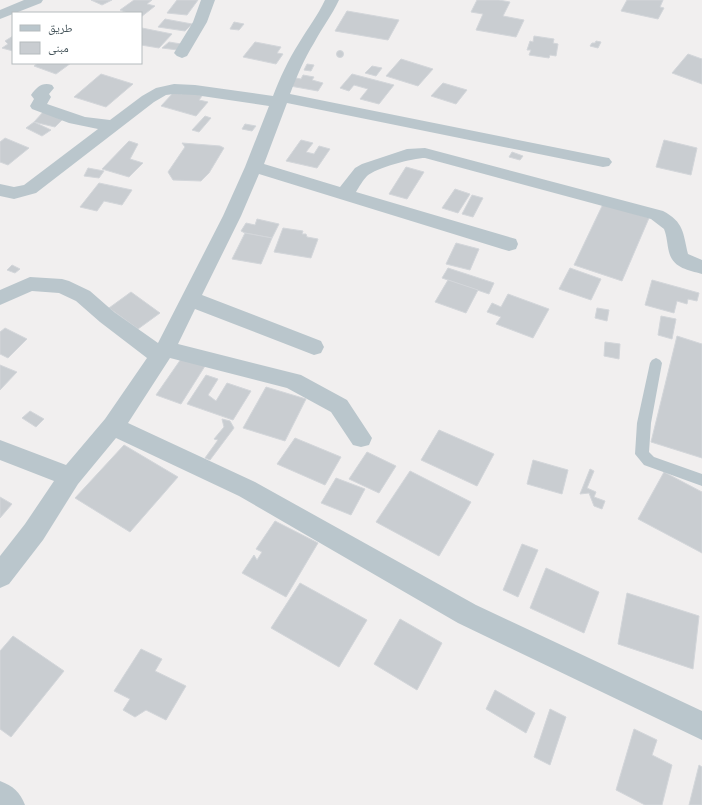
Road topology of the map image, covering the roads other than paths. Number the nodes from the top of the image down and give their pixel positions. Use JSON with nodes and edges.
{"nodes":[{"id":1,"x":36,"y":0,"type":"edge"},
{"id":2,"x":208,"y":0,"type":"edge"},
{"id":3,"x":332,"y":0,"type":"edge"},
{"id":4,"x":0,"y":15,"type":"edge"},
{"id":5,"x":182,"y":53,"type":"dead end"},
{"id":6,"x":46,"y":88,"type":"dead end"},
{"id":7,"x":281,"y":99,"type":"junction"},
{"id":8,"x":113,"y":126,"type":"junction"},
{"id":9,"x":603,"y":162,"type":"dead end"},
{"id":10,"x":254,"y":167,"type":"junction"},
{"id":11,"x":0,"y":190,"type":"edge"},
{"id":12,"x":344,"y":195,"type":"junction"},
{"id":13,"x":509,"y":244,"type":"dead end"},
{"id":14,"x":702,"y":267,"type":"edge"},
{"id":15,"x":0,"y":298,"type":"edge"},
{"id":16,"x":191,"y":299,"type":"junction"},
{"id":17,"x":314,"y":347,"type":"dead end"},
{"id":18,"x":163,"y":352,"type":"junction"},
{"id":19,"x":656,"y":363,"type":"dead end"},
{"id":20,"x":113,"y":426,"type":"junction"},
{"id":21,"x":361,"y":438,"type":"dead end"},
{"id":22,"x":0,"y":450,"type":"edge"},
{"id":23,"x":70,"y":477,"type":"junction"},
{"id":24,"x":702,"y":480,"type":"edge"},
{"id":25,"x":0,"y":576,"type":"edge"},
{"id":26,"x":702,"y":726,"type":"edge"},
{"id":27,"x":0,"y":796,"type":"edge"},
{"id":28,"x":10,"y":805,"type":"edge"}],
"edges":[{"from":1,"to":4,"type":"street"},
{"from":2,"to":5,"type":"street"},
{"from":3,"to":7,"type":"street"},
{"from":6,"to":8,"type":"street"},
{"from":7,"to":8,"type":"street"},
{"from":7,"to":9,"type":"street"},
{"from":7,"to":10,"type":"street"},
{"from":8,"to":11,"type":"street"},
{"from":10,"to":12,"type":"street"},
{"from":10,"to":16,"type":"street"},
{"from":12,"to":13,"type":"street"},
{"from":12,"to":14,"type":"street"},
{"from":15,"to":18,"type":"street"},
{"from":16,"to":17,"type":"street"},
{"from":16,"to":18,"type":"street"},
{"from":18,"to":20,"type":"street"},
{"from":18,"to":21,"type":"street"},
{"from":19,"to":24,"type":"lane"},
{"from":20,"to":23,"type":"street"},
{"from":20,"to":26,"type":"street"},
{"from":22,"to":23,"type":"street"},
{"from":23,"to":25,"type":"street"},
{"from":27,"to":28,"type":"street"}]}
